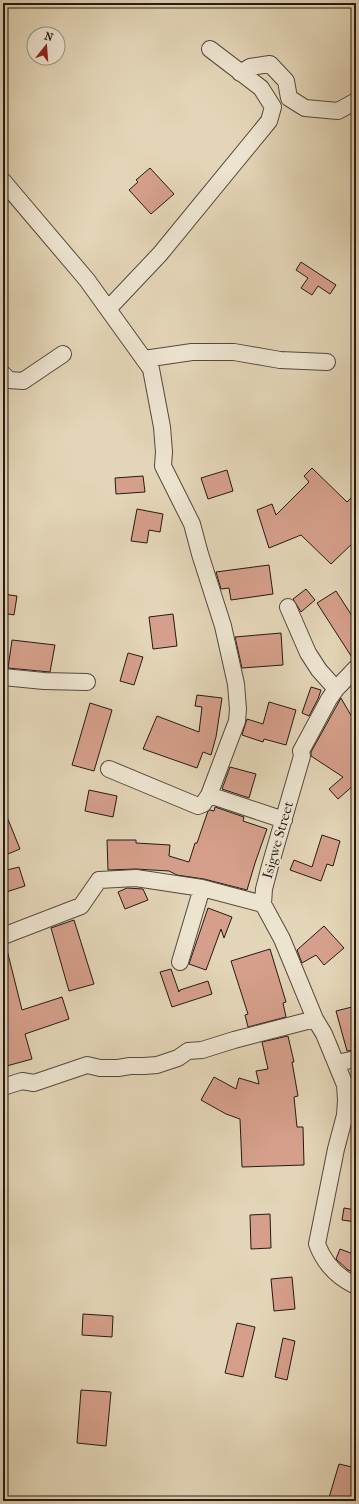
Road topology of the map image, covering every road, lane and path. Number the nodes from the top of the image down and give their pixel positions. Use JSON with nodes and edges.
{"nodes":[{"id":1,"x":210,"y":49,"type":"dead end"},
{"id":2,"x":240,"y":73,"type":"junction"},
{"id":3,"x":356,"y":101,"type":"edge"},
{"id":4,"x":3,"y":181,"type":"edge"},
{"id":5,"x":108,"y":309,"type":"junction"},
{"id":6,"x":63,"y":354,"type":"dead end"},
{"id":7,"x":144,"y":359,"type":"junction"},
{"id":8,"x":327,"y":362,"type":"dead end"},
{"id":9,"x":3,"y":374,"type":"edge"},
{"id":10,"x":288,"y":606,"type":"dead end"},
{"id":11,"x":356,"y":668,"type":"edge"},
{"id":12,"x":3,"y":677,"type":"edge"},
{"id":13,"x":87,"y":682,"type":"dead end"},
{"id":14,"x":336,"y":689,"type":"junction"},
{"id":15,"x":109,"y":769,"type":"dead end"},
{"id":16,"x":209,"y":795,"type":"junction"},
{"id":17,"x":284,"y":820,"type":"junction"},
{"id":18,"x":202,"y":888,"type":"junction"},
{"id":19,"x":264,"y":904,"type":"junction"},
{"id":20,"x":3,"y":936,"type":"edge"},
{"id":21,"x":180,"y":962,"type":"dead end"},
{"id":22,"x":315,"y":1019,"type":"junction"},
{"id":23,"x":356,"y":1059,"type":"edge"},
{"id":24,"x":336,"y":1064,"type":"junction"},
{"id":25,"x":3,"y":1088,"type":"edge"},
{"id":26,"x":356,"y":1286,"type":"edge"}],
"edges":[{"from":1,"to":2,"type":"street"},
{"from":2,"to":3,"type":"street"},
{"from":2,"to":5,"type":"street"},
{"from":4,"to":5,"type":"street"},
{"from":5,"to":7,"type":"street"},
{"from":6,"to":9,"type":"street"},
{"from":7,"to":8,"type":"street"},
{"from":7,"to":16,"type":"street"},
{"from":10,"to":14,"type":"street"},
{"from":11,"to":14,"type":"street","name":"Isigwe Street"},
{"from":12,"to":13,"type":"street"},
{"from":14,"to":17,"type":"street","name":"Isigwe Street"},
{"from":15,"to":16,"type":"street"},
{"from":16,"to":17,"type":"street"},
{"from":17,"to":19,"type":"street","name":"Isigwe Street"},
{"from":18,"to":19,"type":"street"},
{"from":18,"to":20,"type":"street"},
{"from":18,"to":21,"type":"street"},
{"from":19,"to":22,"type":"street"},
{"from":22,"to":24,"type":"street"},
{"from":22,"to":25,"type":"street"},
{"from":23,"to":24,"type":"street"},
{"from":24,"to":26,"type":"street"}]}
